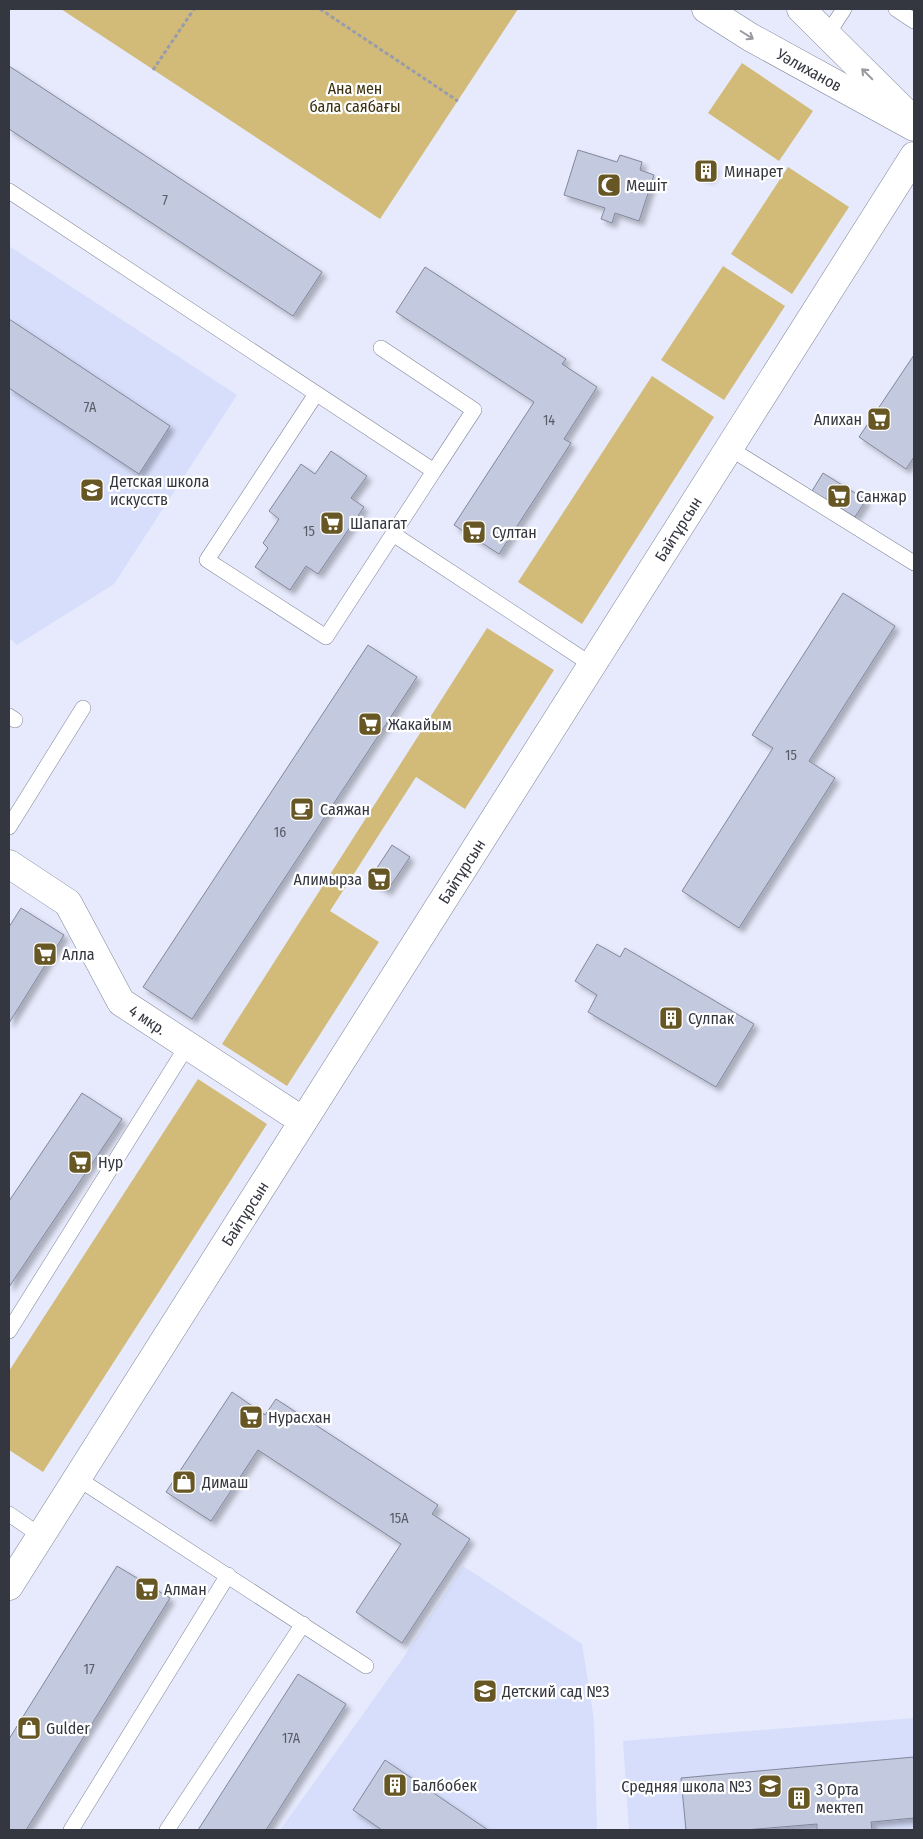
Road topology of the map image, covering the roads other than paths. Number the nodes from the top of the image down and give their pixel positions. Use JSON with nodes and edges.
{"nodes":[{"id":1,"x":706,"y":9,"type":"edge"},
{"id":2,"x":801,"y":9,"type":"edge"},
{"id":3,"x":844,"y":9,"type":"edge"},
{"id":4,"x":896,"y":9,"type":"edge"},
{"id":5,"x":914,"y":21,"type":"edge"},
{"id":6,"x":827,"y":35,"type":"junction"},
{"id":7,"x":914,"y":121,"type":"edge"},
{"id":8,"x":914,"y":127,"type":"edge"},
{"id":9,"x":914,"y":156,"type":"edge"},
{"id":10,"x":9,"y":191,"type":"edge"},
{"id":11,"x":381,"y":348,"type":"dead end"},
{"id":12,"x":316,"y":394,"type":"junction"},
{"id":13,"x":729,"y":448,"type":"junction"},
{"id":14,"x":434,"y":471,"type":"junction"},
{"id":15,"x":393,"y":534,"type":"junction"},
{"id":16,"x":914,"y":564,"type":"edge"},
{"id":17,"x":592,"y":665,"type":"junction"},
{"id":18,"x":83,"y":708,"type":"dead end"},
{"id":19,"x":9,"y":827,"type":"edge"},
{"id":20,"x":9,"y":864,"type":"edge"},
{"id":21,"x":187,"y":1046,"type":"junction"},
{"id":22,"x":303,"y":1122,"type":"junction"},
{"id":23,"x":9,"y":1331,"type":"edge"},
{"id":24,"x":77,"y":1478,"type":"junction"},
{"id":25,"x":9,"y":1514,"type":"edge"},
{"id":26,"x":41,"y":1536,"type":"junction"},
{"id":27,"x":228,"y":1575,"type":"junction"},
{"id":28,"x":9,"y":1586,"type":"edge"},
{"id":29,"x":303,"y":1624,"type":"junction"},
{"id":30,"x":366,"y":1666,"type":"dead end"},
{"id":31,"x":71,"y":1830,"type":"edge"},
{"id":32,"x":168,"y":1830,"type":"edge"}],
"edges":[{"from":1,"to":8,"type":"street","name":"Уәлиханов","one_way":true},
{"from":2,"to":6,"type":"street","name":"Уәлиханов"},
{"from":3,"to":6,"type":"lane"},
{"from":4,"to":5,"type":"lane"},
{"from":7,"to":6,"type":"street","name":"Уәлиханов","one_way":true},
{"from":9,"to":13,"type":"street","name":"Байтұрсын"},
{"from":10,"to":12,"type":"lane"},
{"from":11,"to":14,"type":"lane"},
{"from":12,"to":14,"type":"lane"},
{"from":12,"to":15,"type":"lane"},
{"from":13,"to":16,"type":"lane"},
{"from":13,"to":17,"type":"street","name":"Байтұрсын"},
{"from":14,"to":15,"type":"lane"},
{"from":15,"to":17,"type":"lane"},
{"from":17,"to":22,"type":"street","name":"Байтұрсын"},
{"from":18,"to":19,"type":"lane"},
{"from":20,"to":21,"type":"street","name":"4 мкр."},
{"from":21,"to":22,"type":"street","name":"4 мкр."},
{"from":21,"to":23,"type":"lane"},
{"from":22,"to":24,"type":"street","name":"Байтұрсын"},
{"from":24,"to":26,"type":"street","name":"Байтұрсын"},
{"from":24,"to":27,"type":"lane"},
{"from":25,"to":26,"type":"lane"},
{"from":26,"to":28,"type":"street","name":"Байтұрсын"},
{"from":27,"to":29,"type":"lane"},
{"from":27,"to":31,"type":"lane"},
{"from":29,"to":30,"type":"lane"},
{"from":29,"to":32,"type":"lane"}]}
